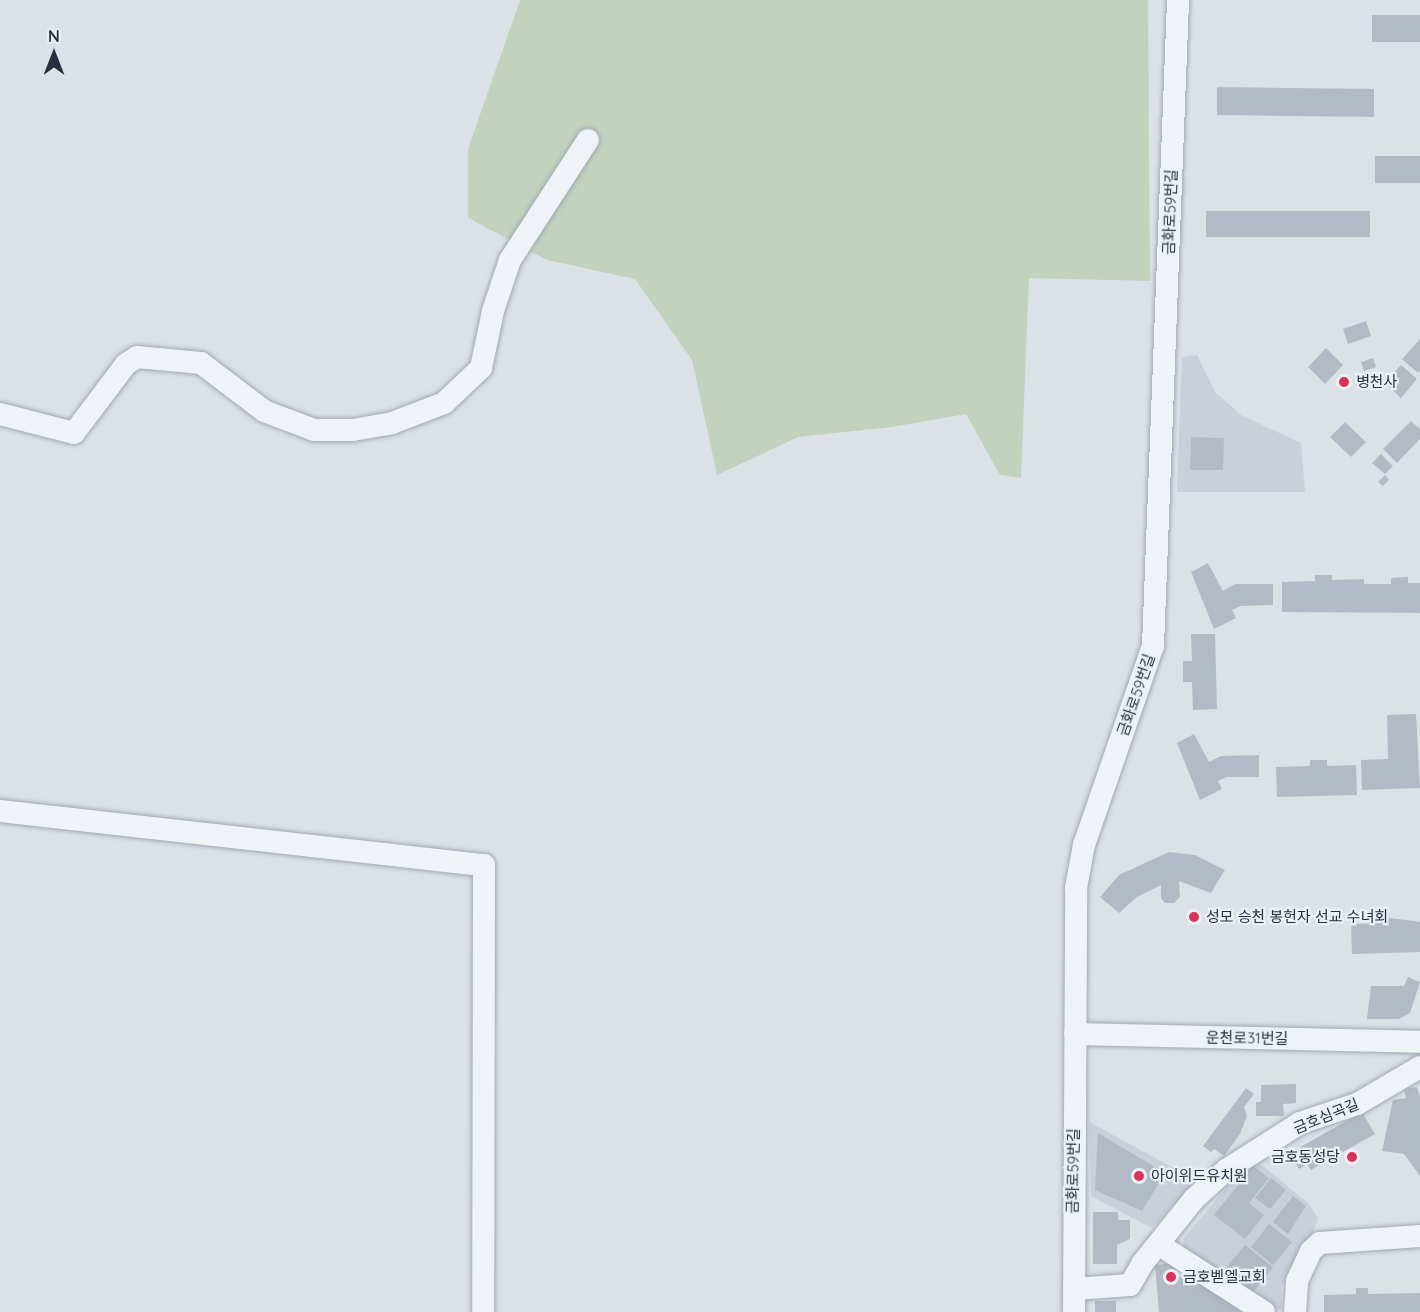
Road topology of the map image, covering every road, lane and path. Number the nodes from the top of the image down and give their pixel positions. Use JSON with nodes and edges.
{"nodes":[{"id":1,"x":1178,"y":0,"type":"edge"},
{"id":2,"x":588,"y":141,"type":"dead end"},
{"id":3,"x":0,"y":414,"type":"edge"},
{"id":4,"x":0,"y":811,"type":"edge"},
{"id":5,"x":1074,"y":1034,"type":"junction"},
{"id":6,"x":1420,"y":1042,"type":"edge"},
{"id":7,"x":1420,"y":1067,"type":"edge"},
{"id":8,"x":1420,"y":1236,"type":"edge"},
{"id":9,"x":1158,"y":1244,"type":"junction"},
{"id":10,"x":1074,"y":1289,"type":"junction"},
{"id":11,"x":483,"y":1312,"type":"edge"},
{"id":12,"x":1074,"y":1312,"type":"edge"},
{"id":13,"x":1264,"y":1312,"type":"edge"},
{"id":14,"x":1295,"y":1312,"type":"edge"}],
"edges":[{"from":1,"to":5,"type":"street","name":"금화로59번길"},
{"from":2,"to":3,"type":"street"},
{"from":4,"to":11,"type":"street"},
{"from":5,"to":6,"type":"street","name":"운천로31번길"},
{"from":5,"to":10,"type":"street","name":"금화로59번길"},
{"from":7,"to":9,"type":"street","name":"금호심곡길"},
{"from":8,"to":14,"type":"street"},
{"from":9,"to":10,"type":"street","name":"금호심곡길"},
{"from":9,"to":13,"type":"street"},
{"from":10,"to":12,"type":"street","name":"금화로59번길"}]}
